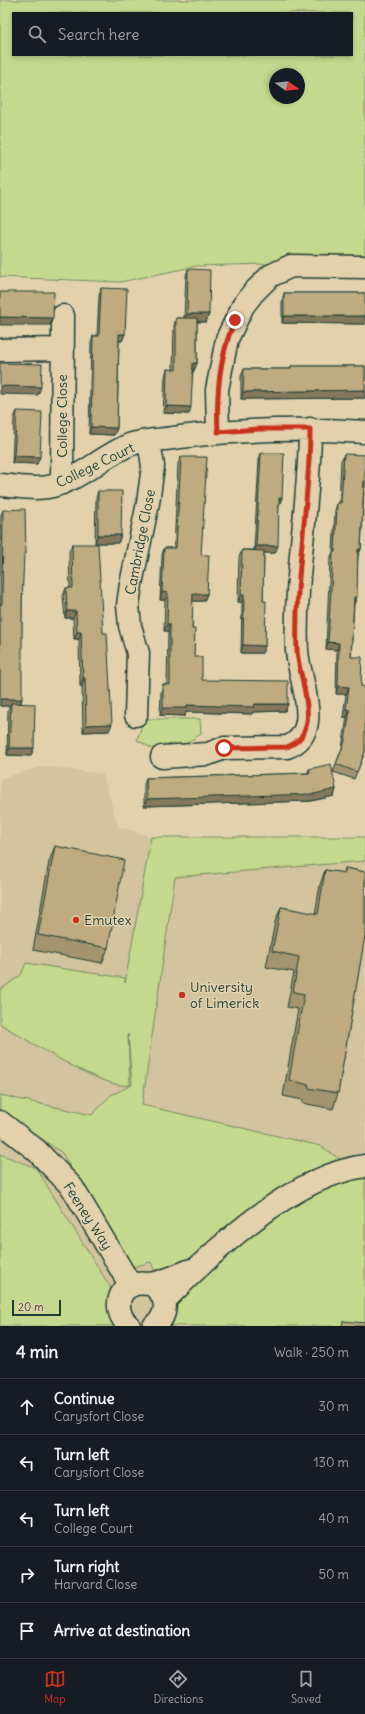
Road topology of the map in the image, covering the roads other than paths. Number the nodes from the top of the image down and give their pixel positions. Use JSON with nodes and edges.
{"nodes":[{"id":1,"x":365,"y":267,"type":"edge"},
{"id":2,"x":63,"y":316,"type":"dead end"},
{"id":3,"x":62,"y":349,"type":"junction"},
{"id":4,"x":0,"y":350,"type":"edge"},
{"id":5,"x":310,"y":429,"type":"junction"},
{"id":6,"x":218,"y":432,"type":"junction"},
{"id":7,"x":365,"y":432,"type":"edge"},
{"id":8,"x":149,"y":442,"type":"junction"},
{"id":9,"x":62,"y":483,"type":"junction"},
{"id":10,"x":0,"y":485,"type":"edge"},
{"id":11,"x":136,"y":715,"type":"dead end"},
{"id":12,"x":162,"y":757,"type":"dead end"},
{"id":13,"x":0,"y":1122,"type":"edge"},
{"id":14,"x":365,"y":1166,"type":"edge"},
{"id":15,"x":196,"y":1268,"type":"junction"},
{"id":16,"x":140,"y":1285,"type":"junction"},
{"id":17,"x":161,"y":1317,"type":"edge"},
{"id":18,"x":129,"y":1326,"type":"edge"}],
"edges":[{"from":1,"to":6,"type":"street"},
{"from":2,"to":3,"type":"street","name":"College Close"},
{"from":3,"to":4,"type":"street"},
{"from":3,"to":9,"type":"street","name":"College Close"},
{"from":5,"to":6,"type":"street","name":"College Court"},
{"from":5,"to":7,"type":"street","name":"College Court"},
{"from":5,"to":12,"type":"street"},
{"from":6,"to":8,"type":"street","name":"College Court"},
{"from":8,"to":9,"type":"street","name":"College Court"},
{"from":8,"to":11,"type":"street","name":"Cambridge Close"},
{"from":9,"to":10,"type":"street","name":"College Court"},
{"from":13,"to":16,"type":"street","name":"Feeney Way"},
{"from":14,"to":15,"type":"street"},
{"from":15,"to":16,"type":"street"},
{"from":15,"to":17,"type":"street"},
{"from":16,"to":17,"type":"street","name":"Feeney Way"},
{"from":16,"to":18,"type":"street"}]}
